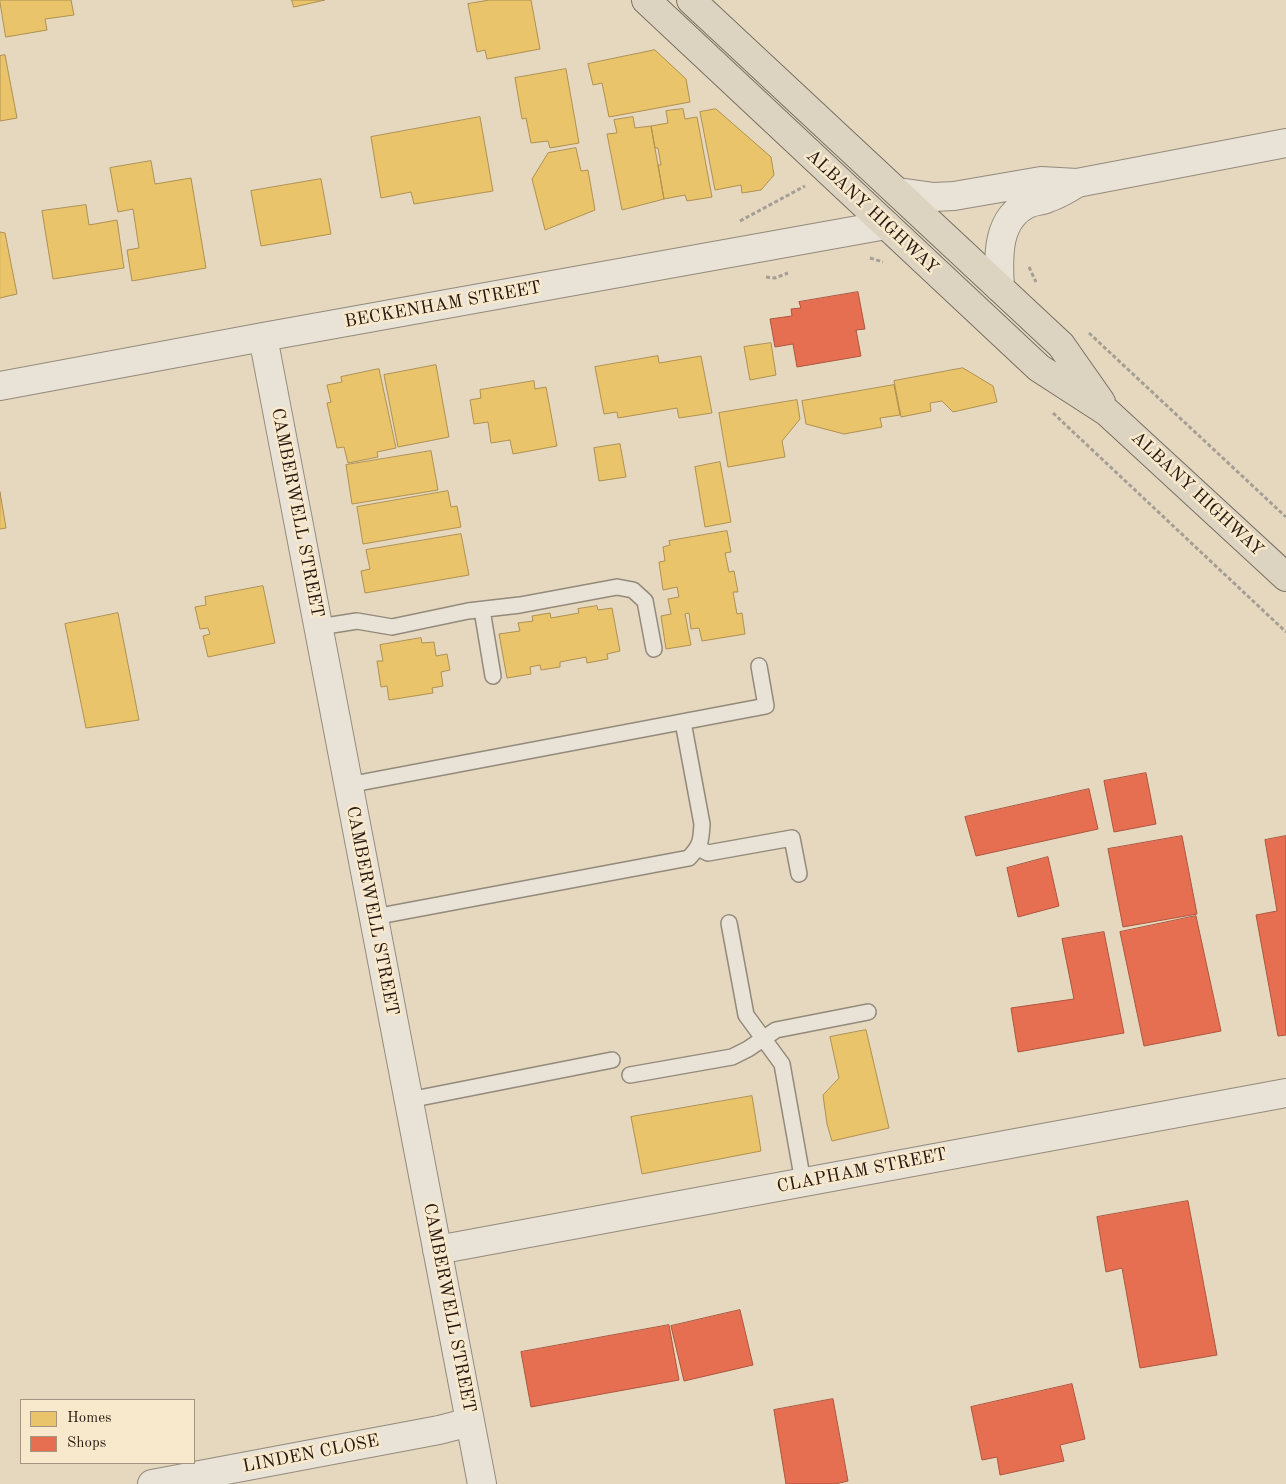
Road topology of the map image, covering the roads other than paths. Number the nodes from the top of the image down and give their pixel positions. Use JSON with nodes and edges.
{"nodes":[{"id":1,"x":646,"y":0,"type":"edge"},
{"id":2,"x":691,"y":0,"type":"edge"},
{"id":3,"x":1286,"y":142,"type":"edge"},
{"id":4,"x":1077,"y":184,"type":"junction"},
{"id":5,"x":898,"y":192,"type":"junction"},
{"id":6,"x":886,"y":225,"type":"junction"},
{"id":7,"x":1000,"y":288,"type":"junction"},
{"id":8,"x":263,"y":337,"type":"junction"},
{"id":9,"x":0,"y":386,"type":"edge"},
{"id":10,"x":1107,"y":412,"type":"junction"},
{"id":11,"x":1286,"y":577,"type":"edge"},
{"id":12,"x":482,"y":610,"type":"junction"},
{"id":13,"x":319,"y":628,"type":"junction"},
{"id":14,"x":654,"y":649,"type":"dead end"},
{"id":15,"x":759,"y":666,"type":"dead end"},
{"id":16,"x":493,"y":676,"type":"dead end"},
{"id":17,"x":683,"y":722,"type":"junction"},
{"id":18,"x":348,"y":785,"type":"junction"},
{"id":19,"x":698,"y":848,"type":"junction"},
{"id":20,"x":799,"y":874,"type":"dead end"},
{"id":21,"x":374,"y":918,"type":"junction"},
{"id":22,"x":729,"y":923,"type":"dead end"},
{"id":23,"x":868,"y":1012,"type":"dead end"},
{"id":24,"x":764,"y":1039,"type":"junction"},
{"id":25,"x":612,"y":1060,"type":"dead end"},
{"id":26,"x":630,"y":1075,"type":"dead end"},
{"id":27,"x":1286,"y":1092,"type":"edge"},
{"id":28,"x":409,"y":1100,"type":"junction"},
{"id":29,"x":802,"y":1182,"type":"junction"},
{"id":30,"x":438,"y":1250,"type":"junction"},
{"id":31,"x":470,"y":1422,"type":"junction"},
{"id":32,"x":152,"y":1484,"type":"edge"},
{"id":33,"x":482,"y":1484,"type":"edge"}],
"edges":[{"from":1,"to":6,"type":"highway","name":"ALBANY HIGHWAY"},
{"from":2,"to":5,"type":"highway","name":"ALBANY HIGHWAY"},
{"from":3,"to":4,"type":"street"},
{"from":4,"to":5,"type":"street"},
{"from":4,"to":7,"type":"street"},
{"from":5,"to":7,"type":"highway","name":"ALBANY HIGHWAY"},
{"from":6,"to":8,"type":"street","name":"BECKENHAM STREET"},
{"from":6,"to":10,"type":"highway","name":"ALBANY HIGHWAY"},
{"from":7,"to":10,"type":"highway","name":"ALBANY HIGHWAY"},
{"from":8,"to":9,"type":"street","name":"BECKENHAM STREET"},
{"from":8,"to":13,"type":"street","name":"CAMBERWELL STREET"},
{"from":10,"to":11,"type":"highway","name":"ALBANY HIGHWAY"},
{"from":12,"to":13,"type":"lane"},
{"from":12,"to":14,"type":"lane"},
{"from":12,"to":16,"type":"lane"},
{"from":13,"to":18,"type":"street","name":"CAMBERWELL STREET"},
{"from":15,"to":17,"type":"lane"},
{"from":17,"to":18,"type":"lane"},
{"from":17,"to":19,"type":"lane"},
{"from":18,"to":21,"type":"street","name":"CAMBERWELL STREET"},
{"from":19,"to":20,"type":"lane"},
{"from":19,"to":21,"type":"lane"},
{"from":21,"to":28,"type":"street","name":"CAMBERWELL STREET"},
{"from":22,"to":24,"type":"lane"},
{"from":23,"to":24,"type":"lane"},
{"from":24,"to":26,"type":"lane"},
{"from":24,"to":29,"type":"lane"},
{"from":25,"to":28,"type":"lane"},
{"from":27,"to":29,"type":"street","name":"CLAPHAM STREET"},
{"from":28,"to":30,"type":"street","name":"CAMBERWELL STREET"},
{"from":29,"to":30,"type":"street","name":"CLAPHAM STREET"},
{"from":30,"to":31,"type":"street","name":"CAMBERWELL STREET"},
{"from":31,"to":32,"type":"street","name":"LINDEN CLOSE"},
{"from":31,"to":33,"type":"street","name":"CAMBERWELL STREET"}]}
